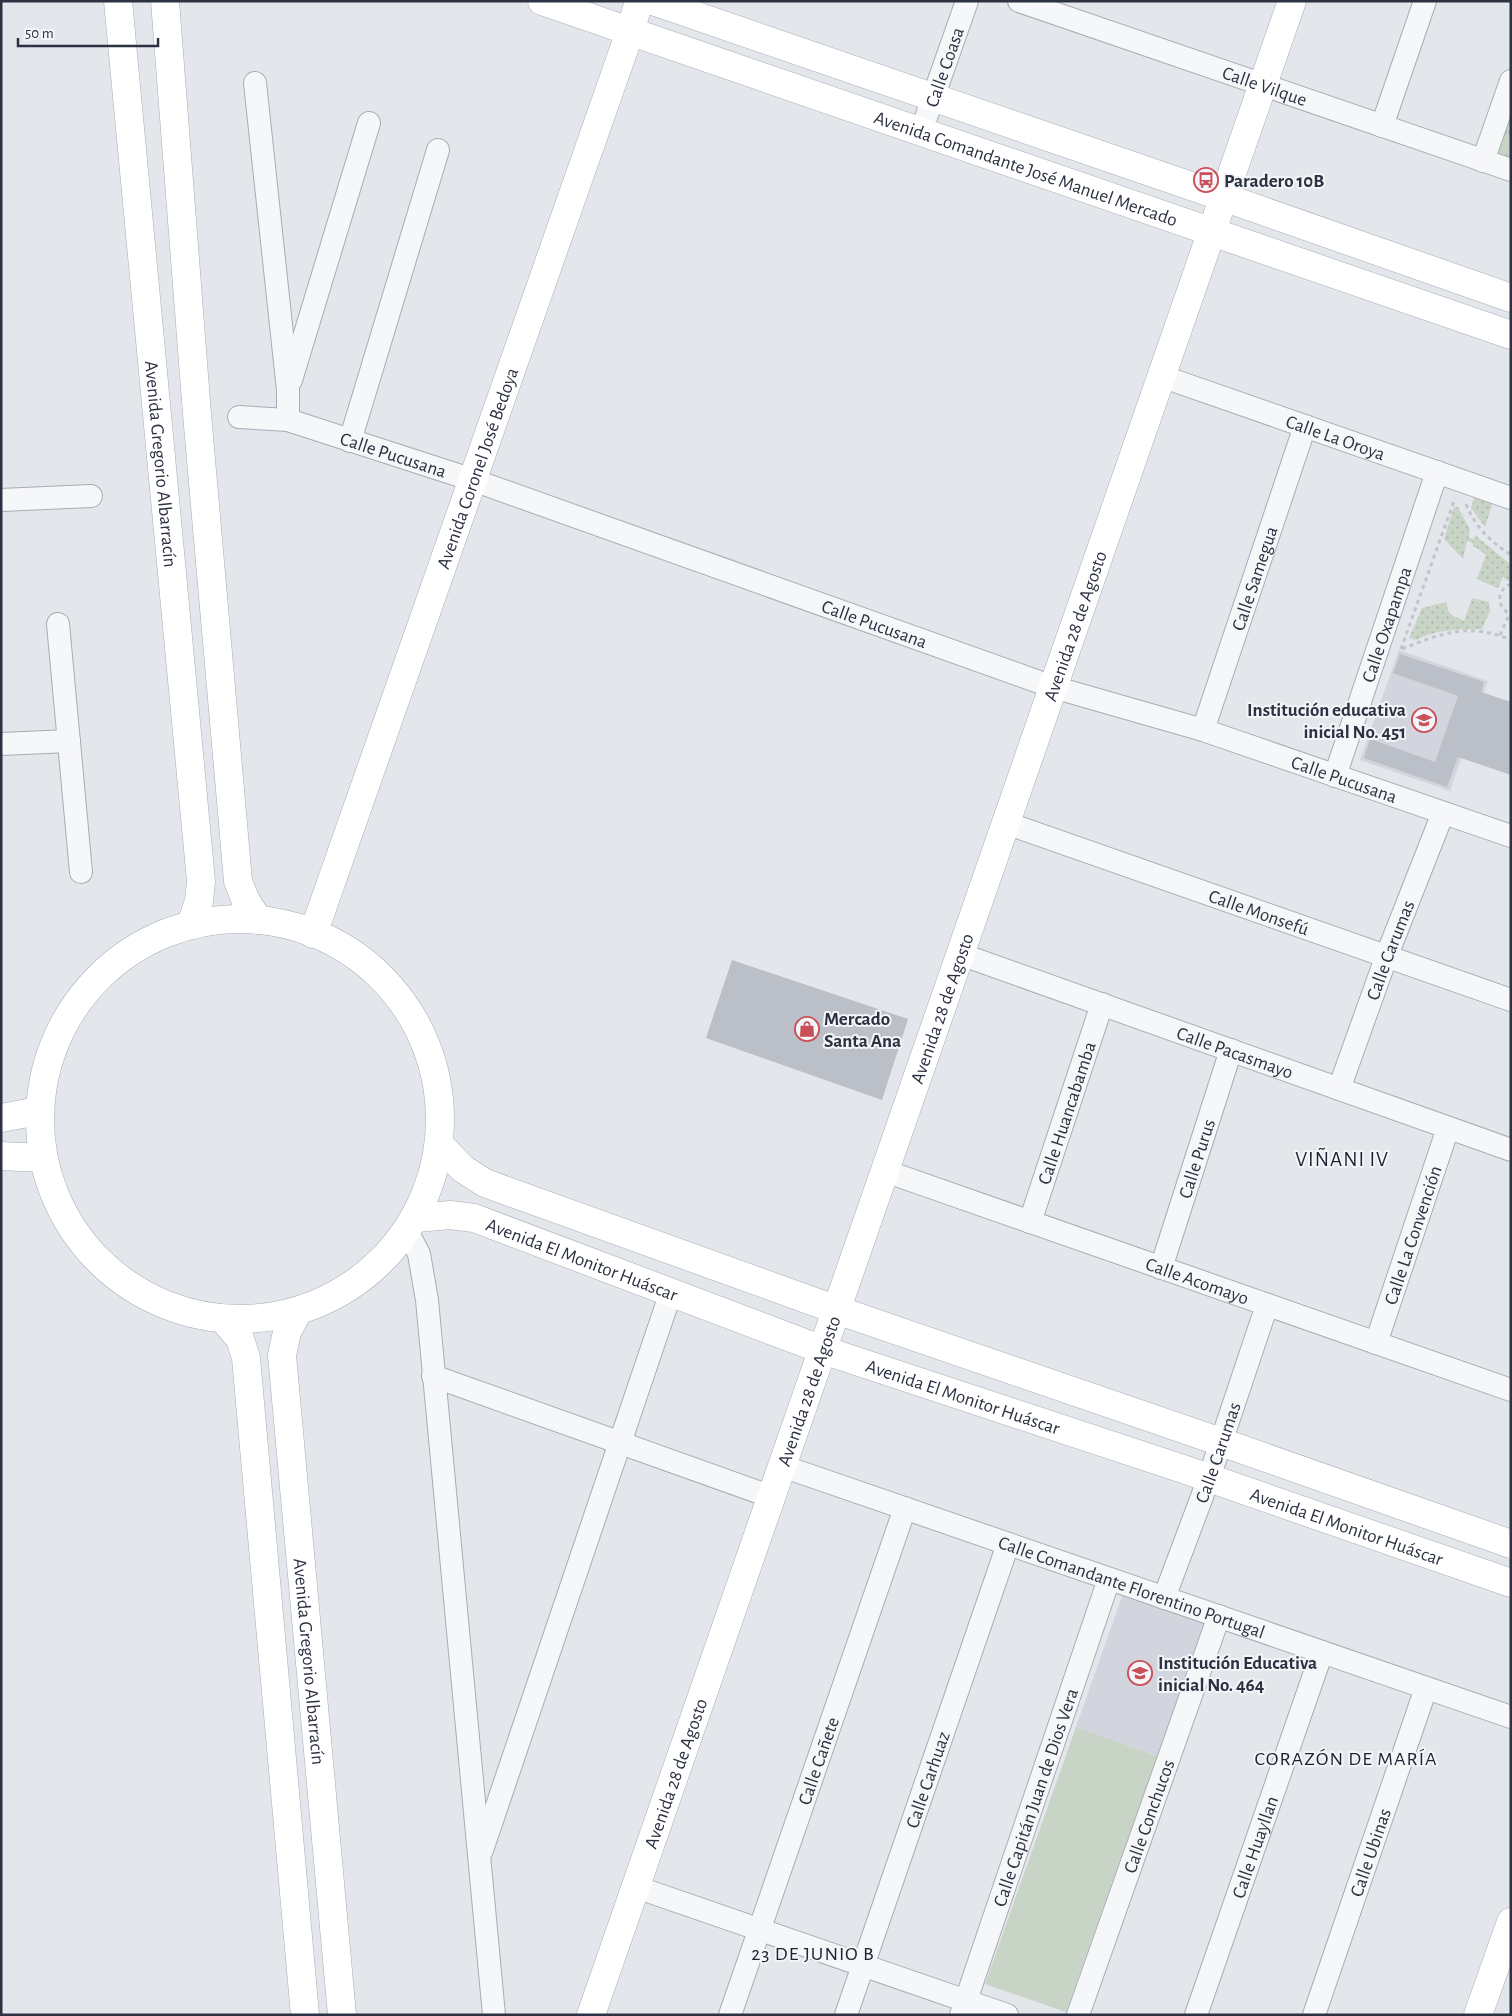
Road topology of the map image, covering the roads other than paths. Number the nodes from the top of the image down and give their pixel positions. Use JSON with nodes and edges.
{"nodes":[{"id":1,"x":118,"y":1,"type":"edge"},
{"id":2,"x":165,"y":1,"type":"edge"},
{"id":3,"x":542,"y":1,"type":"edge"},
{"id":4,"x":639,"y":1,"type":"edge"},
{"id":5,"x":653,"y":1,"type":"edge"},
{"id":6,"x":967,"y":1,"type":"edge"},
{"id":7,"x":1019,"y":1,"type":"edge"},
{"id":8,"x":1292,"y":1,"type":"edge"},
{"id":9,"x":1425,"y":1,"type":"edge"},
{"id":10,"x":630,"y":32,"type":"junction"},
{"id":11,"x":1511,"y":81,"type":"edge"},
{"id":12,"x":255,"y":83,"type":"dead end"},
{"id":13,"x":1262,"y":85,"type":"junction"},
{"id":14,"x":933,"y":98,"type":"junction"},
{"id":15,"x":369,"y":123,"type":"dead end"},
{"id":16,"x":1382,"y":126,"type":"junction"},
{"id":17,"x":921,"y":132,"type":"junction"},
{"id":18,"x":438,"y":150,"type":"dead end"},
{"id":19,"x":1483,"y":161,"type":"junction"},
{"id":20,"x":1511,"y":170,"type":"edge"},
{"id":21,"x":1223,"y":197,"type":"junction"},
{"id":22,"x":1211,"y":232,"type":"junction"},
{"id":23,"x":1511,"y":298,"type":"edge"},
{"id":24,"x":1511,"y":336,"type":"edge"},
{"id":25,"x":1161,"y":376,"type":"junction"},
{"id":26,"x":288,"y":390,"type":"junction"},
{"id":27,"x":239,"y":417,"type":"dead end"},
{"id":28,"x":288,"y":420,"type":"junction"},
{"id":29,"x":1305,"y":426,"type":"junction"},
{"id":30,"x":350,"y":441,"type":"junction"},
{"id":31,"x":1437,"y":472,"type":"junction"},
{"id":32,"x":473,"y":480,"type":"junction"},
{"id":33,"x":91,"y":496,"type":"dead end"},
{"id":34,"x":1511,"y":498,"type":"edge"},
{"id":35,"x":1,"y":500,"type":"edge"},
{"id":36,"x":58,"y":624,"type":"dead end"},
{"id":37,"x":1053,"y":686,"type":"junction"},
{"id":38,"x":1203,"y":730,"type":"junction"},
{"id":39,"x":69,"y":741,"type":"junction"},
{"id":40,"x":1,"y":744,"type":"edge"},
{"id":41,"x":1335,"y":776,"type":"junction"},
{"id":42,"x":1443,"y":813,"type":"junction"},
{"id":43,"x":1006,"y":823,"type":"junction"},
{"id":44,"x":1511,"y":836,"type":"edge"},
{"id":45,"x":81,"y":872,"type":"dead end"},
{"id":46,"x":258,"y":920,"type":"junction"},
{"id":47,"x":191,"y":925,"type":"junction"},
{"id":48,"x":314,"y":934,"type":"junction"},
{"id":49,"x":960,"y":954,"type":"junction"},
{"id":50,"x":1387,"y":955,"type":"junction"},
{"id":51,"x":1511,"y":1000,"type":"edge"},
{"id":52,"x":1102,"y":1004,"type":"junction"},
{"id":53,"x":1231,"y":1050,"type":"junction"},
{"id":54,"x":1339,"y":1089,"type":"junction"},
{"id":55,"x":38,"y":1111,"type":"junction"},
{"id":56,"x":1,"y":1118,"type":"edge"},
{"id":57,"x":1448,"y":1128,"type":"junction"},
{"id":58,"x":440,"y":1145,"type":"junction"},
{"id":59,"x":1511,"y":1150,"type":"edge"},
{"id":60,"x":1,"y":1156,"type":"edge"},
{"id":61,"x":42,"y":1158,"type":"junction"},
{"id":62,"x":885,"y":1172,"type":"junction"},
{"id":63,"x":1030,"y":1222,"type":"junction"},
{"id":64,"x":411,"y":1224,"type":"junction"},
{"id":65,"x":1161,"y":1268,"type":"junction"},
{"id":66,"x":671,"y":1292,"type":"junction"},
{"id":67,"x":1267,"y":1305,"type":"junction"},
{"id":68,"x":837,"y":1310,"type":"junction"},
{"id":69,"x":298,"y":1311,"type":"junction"},
{"id":70,"x":222,"y":1319,"type":"junction"},
{"id":71,"x":1376,"y":1343,"type":"junction"},
{"id":72,"x":823,"y":1350,"type":"junction"},
{"id":73,"x":433,"y":1376,"type":"junction"},
{"id":74,"x":1511,"y":1390,"type":"edge"},
{"id":75,"x":1221,"y":1442,"type":"junction"},
{"id":76,"x":620,"y":1443,"type":"junction"},
{"id":77,"x":782,"y":1466,"type":"junction"},
{"id":78,"x":1209,"y":1478,"type":"junction"},
{"id":79,"x":772,"y":1498,"type":"junction"},
{"id":80,"x":905,"y":1508,"type":"junction"},
{"id":81,"x":1008,"y":1544,"type":"junction"},
{"id":82,"x":1511,"y":1544,"type":"edge"},
{"id":83,"x":1109,"y":1579,"type":"junction"},
{"id":84,"x":1511,"y":1582,"type":"edge"},
{"id":85,"x":1164,"y":1598,"type":"junction"},
{"id":86,"x":1219,"y":1616,"type":"junction"},
{"id":87,"x":1322,"y":1652,"type":"junction"},
{"id":88,"x":1426,"y":1688,"type":"junction"},
{"id":89,"x":1511,"y":1717,"type":"edge"},
{"id":90,"x":479,"y":1858,"type":"junction"},
{"id":91,"x":636,"y":1887,"type":"junction"},
{"id":92,"x":1511,"y":1922,"type":"edge"},
{"id":93,"x":759,"y":1930,"type":"junction"},
{"id":94,"x":863,"y":1966,"type":"junction"},
{"id":95,"x":963,"y":2007,"type":"edge"},
{"id":96,"x":305,"y":2015,"type":"edge"},
{"id":97,"x":342,"y":2015,"type":"edge"},
{"id":98,"x":494,"y":2015,"type":"edge"},
{"id":99,"x":591,"y":2015,"type":"edge"},
{"id":100,"x":730,"y":2015,"type":"edge"},
{"id":101,"x":846,"y":2015,"type":"edge"},
{"id":102,"x":1007,"y":2015,"type":"edge"},
{"id":103,"x":1078,"y":2015,"type":"edge"},
{"id":104,"x":1196,"y":2015,"type":"edge"},
{"id":105,"x":1314,"y":2015,"type":"edge"},
{"id":106,"x":1478,"y":2015,"type":"edge"}],
"edges":[{"from":1,"to":47,"type":"street","name":"Avenida Gregorio Albarracín"},
{"from":2,"to":46,"type":"street","name":"Avenida Gregorio Albarracín"},
{"from":3,"to":10,"type":"street","name":"Avenida Comandante José Manuel Mercado"},
{"from":4,"to":10,"type":"street","name":"Avenida Coronel José Bedoya"},
{"from":5,"to":14,"type":"street","name":"Avenida Comandante José Manuel Mercado"},
{"from":6,"to":14,"type":"street","name":"Calle Coasa"},
{"from":7,"to":13,"type":"street","name":"Calle Vilque"},
{"from":8,"to":13,"type":"street","name":"Avenida 28 de Agosto"},
{"from":9,"to":16,"type":"street"},
{"from":10,"to":17,"type":"street","name":"Avenida Comandante José Manuel Mercado"},
{"from":10,"to":32,"type":"street","name":"Avenida Coronel José Bedoya"},
{"from":11,"to":19,"type":"street"},
{"from":12,"to":26,"type":"street"},
{"from":13,"to":16,"type":"street","name":"Calle Vilque"},
{"from":13,"to":21,"type":"street","name":"Avenida 28 de Agosto"},
{"from":14,"to":17,"type":"street","name":"Calle Coasa"},
{"from":14,"to":21,"type":"street","name":"Avenida Comandante José Manuel Mercado"},
{"from":15,"to":26,"type":"street"},
{"from":16,"to":19,"type":"street","name":"Calle Vilque"},
{"from":17,"to":22,"type":"street","name":"Avenida Comandante José Manuel Mercado"},
{"from":18,"to":30,"type":"street"},
{"from":19,"to":20,"type":"street","name":"Calle Vilque"},
{"from":21,"to":22,"type":"street","name":"Avenida 28 de Agosto"},
{"from":21,"to":23,"type":"street","name":"Avenida Comandante José Manuel Mercado"},
{"from":22,"to":24,"type":"street","name":"Avenida Comandante José Manuel Mercado"},
{"from":22,"to":25,"type":"street","name":"Avenida 28 de Agosto"},
{"from":25,"to":29,"type":"street","name":"Calle La Oroya"},
{"from":25,"to":37,"type":"street","name":"Avenida 28 de Agosto"},
{"from":26,"to":28,"type":"street"},
{"from":27,"to":28,"type":"street","name":"Calle Pucusana"},
{"from":28,"to":30,"type":"street","name":"Calle Pucusana"},
{"from":29,"to":31,"type":"street","name":"Calle La Oroya"},
{"from":29,"to":38,"type":"street","name":"Calle Samegua"},
{"from":30,"to":32,"type":"street","name":"Calle Pucusana"},
{"from":31,"to":34,"type":"street","name":"Calle La Oroya"},
{"from":31,"to":41,"type":"street","name":"Calle Oxapampa"},
{"from":32,"to":37,"type":"street","name":"Calle Pucusana"},
{"from":32,"to":48,"type":"street","name":"Avenida Coronel José Bedoya"},
{"from":33,"to":35,"type":"street"},
{"from":36,"to":39,"type":"street"},
{"from":37,"to":38,"type":"street","name":"Calle Pucusana"},
{"from":37,"to":43,"type":"street","name":"Avenida 28 de Agosto"},
{"from":38,"to":41,"type":"street","name":"Calle Pucusana"},
{"from":39,"to":40,"type":"street"},
{"from":39,"to":45,"type":"street"},
{"from":41,"to":42,"type":"street","name":"Calle Pucusana"},
{"from":42,"to":44,"type":"street","name":"Calle Pucusana"},
{"from":42,"to":50,"type":"street","name":"Calle Carumas"},
{"from":43,"to":49,"type":"street","name":"Avenida 28 de Agosto"},
{"from":43,"to":50,"type":"street","name":"Calle Monsefú"},
{"from":46,"to":47,"type":"street"},
{"from":46,"to":48,"type":"street"},
{"from":47,"to":55,"type":"street"},
{"from":48,"to":58,"type":"street"},
{"from":49,"to":52,"type":"street","name":"Calle Pacasmayo"},
{"from":49,"to":62,"type":"street","name":"Avenida 28 de Agosto"},
{"from":50,"to":51,"type":"street","name":"Calle Monsefú"},
{"from":50,"to":54,"type":"street","name":"Calle Carumas"},
{"from":52,"to":53,"type":"street","name":"Calle Pacasmayo"},
{"from":52,"to":63,"type":"street","name":"Calle Huancabamba"},
{"from":53,"to":54,"type":"street","name":"Calle Pacasmayo"},
{"from":53,"to":65,"type":"street","name":"Calle Purus"},
{"from":54,"to":57,"type":"street","name":"Calle Pacasmayo"},
{"from":55,"to":56,"type":"street"},
{"from":55,"to":61,"type":"street"},
{"from":57,"to":59,"type":"street","name":"Calle Pacasmayo"},
{"from":57,"to":71,"type":"street","name":"Calle La Convención"},
{"from":58,"to":64,"type":"street"},
{"from":58,"to":68,"type":"street","name":"Avenida El Monitor Huáscar"},
{"from":60,"to":61,"type":"street"},
{"from":61,"to":70,"type":"street"},
{"from":62,"to":63,"type":"street","name":"Calle Acomayo"},
{"from":62,"to":68,"type":"street","name":"Avenida 28 de Agosto"},
{"from":63,"to":65,"type":"street","name":"Calle Acomayo"},
{"from":64,"to":66,"type":"street","name":"Avenida El Monitor Huáscar"},
{"from":64,"to":69,"type":"street"},
{"from":64,"to":73,"type":"street"},
{"from":65,"to":67,"type":"street","name":"Calle Acomayo"},
{"from":66,"to":72,"type":"street","name":"Avenida El Monitor Huáscar"},
{"from":66,"to":76,"type":"street"},
{"from":67,"to":71,"type":"street","name":"Calle Acomayo"},
{"from":67,"to":75,"type":"street","name":"Calle Carumas"},
{"from":68,"to":72,"type":"street","name":"Avenida 28 de Agosto"},
{"from":68,"to":75,"type":"street","name":"Avenida El Monitor Huáscar"},
{"from":69,"to":70,"type":"street"},
{"from":69,"to":97,"type":"street","name":"Avenida Gregorio Albarracín"},
{"from":70,"to":96,"type":"street","name":"Avenida Gregorio Albarracín"},
{"from":71,"to":74,"type":"street","name":"Calle Acomayo"},
{"from":72,"to":77,"type":"street","name":"Avenida 28 de Agosto"},
{"from":72,"to":78,"type":"street","name":"Avenida El Monitor Huáscar"},
{"from":73,"to":76,"type":"street"},
{"from":73,"to":90,"type":"street"},
{"from":75,"to":78,"type":"street","name":"Calle Carumas"},
{"from":75,"to":82,"type":"street","name":"Avenida El Monitor Huáscar"},
{"from":76,"to":79,"type":"street"},
{"from":76,"to":90,"type":"street"},
{"from":77,"to":79,"type":"street","name":"Avenida 28 de Agosto"},
{"from":77,"to":80,"type":"street","name":"Calle Comandante Florentino Portugal"},
{"from":78,"to":84,"type":"street","name":"Avenida El Monitor Huáscar"},
{"from":78,"to":85,"type":"street","name":"Calle Carumas"},
{"from":79,"to":91,"type":"street","name":"Avenida 28 de Agosto"},
{"from":80,"to":81,"type":"street","name":"Calle Comandante Florentino Portugal"},
{"from":80,"to":93,"type":"street","name":"Calle Cañete"},
{"from":81,"to":83,"type":"street","name":"Calle Comandante Florentino Portugal"},
{"from":81,"to":94,"type":"street","name":"Calle Carhuaz"},
{"from":83,"to":85,"type":"street","name":"Calle Comandante Florentino Portugal"},
{"from":83,"to":95,"type":"street","name":"Calle Capitán Juan de Dios Vera"},
{"from":85,"to":86,"type":"street","name":"Calle Comandante Florentino Portugal"},
{"from":86,"to":87,"type":"street","name":"Calle Comandante Florentino Portugal"},
{"from":86,"to":103,"type":"street","name":"Calle Conchucos"},
{"from":87,"to":88,"type":"street","name":"Calle Comandante Florentino Portugal"},
{"from":87,"to":104,"type":"street","name":"Calle Huayllan"},
{"from":88,"to":89,"type":"street","name":"Calle Comandante Florentino Portugal"},
{"from":88,"to":105,"type":"street","name":"Calle Ubinas"},
{"from":90,"to":98,"type":"street"},
{"from":91,"to":93,"type":"street"},
{"from":91,"to":99,"type":"street","name":"Avenida 28 de Agosto"},
{"from":92,"to":106,"type":"street"},
{"from":93,"to":94,"type":"street"},
{"from":93,"to":100,"type":"street","name":"Calle Cañete"},
{"from":94,"to":95,"type":"street"},
{"from":94,"to":101,"type":"street","name":"Calle Carhuaz"},
{"from":95,"to":102,"type":"street"}]}
